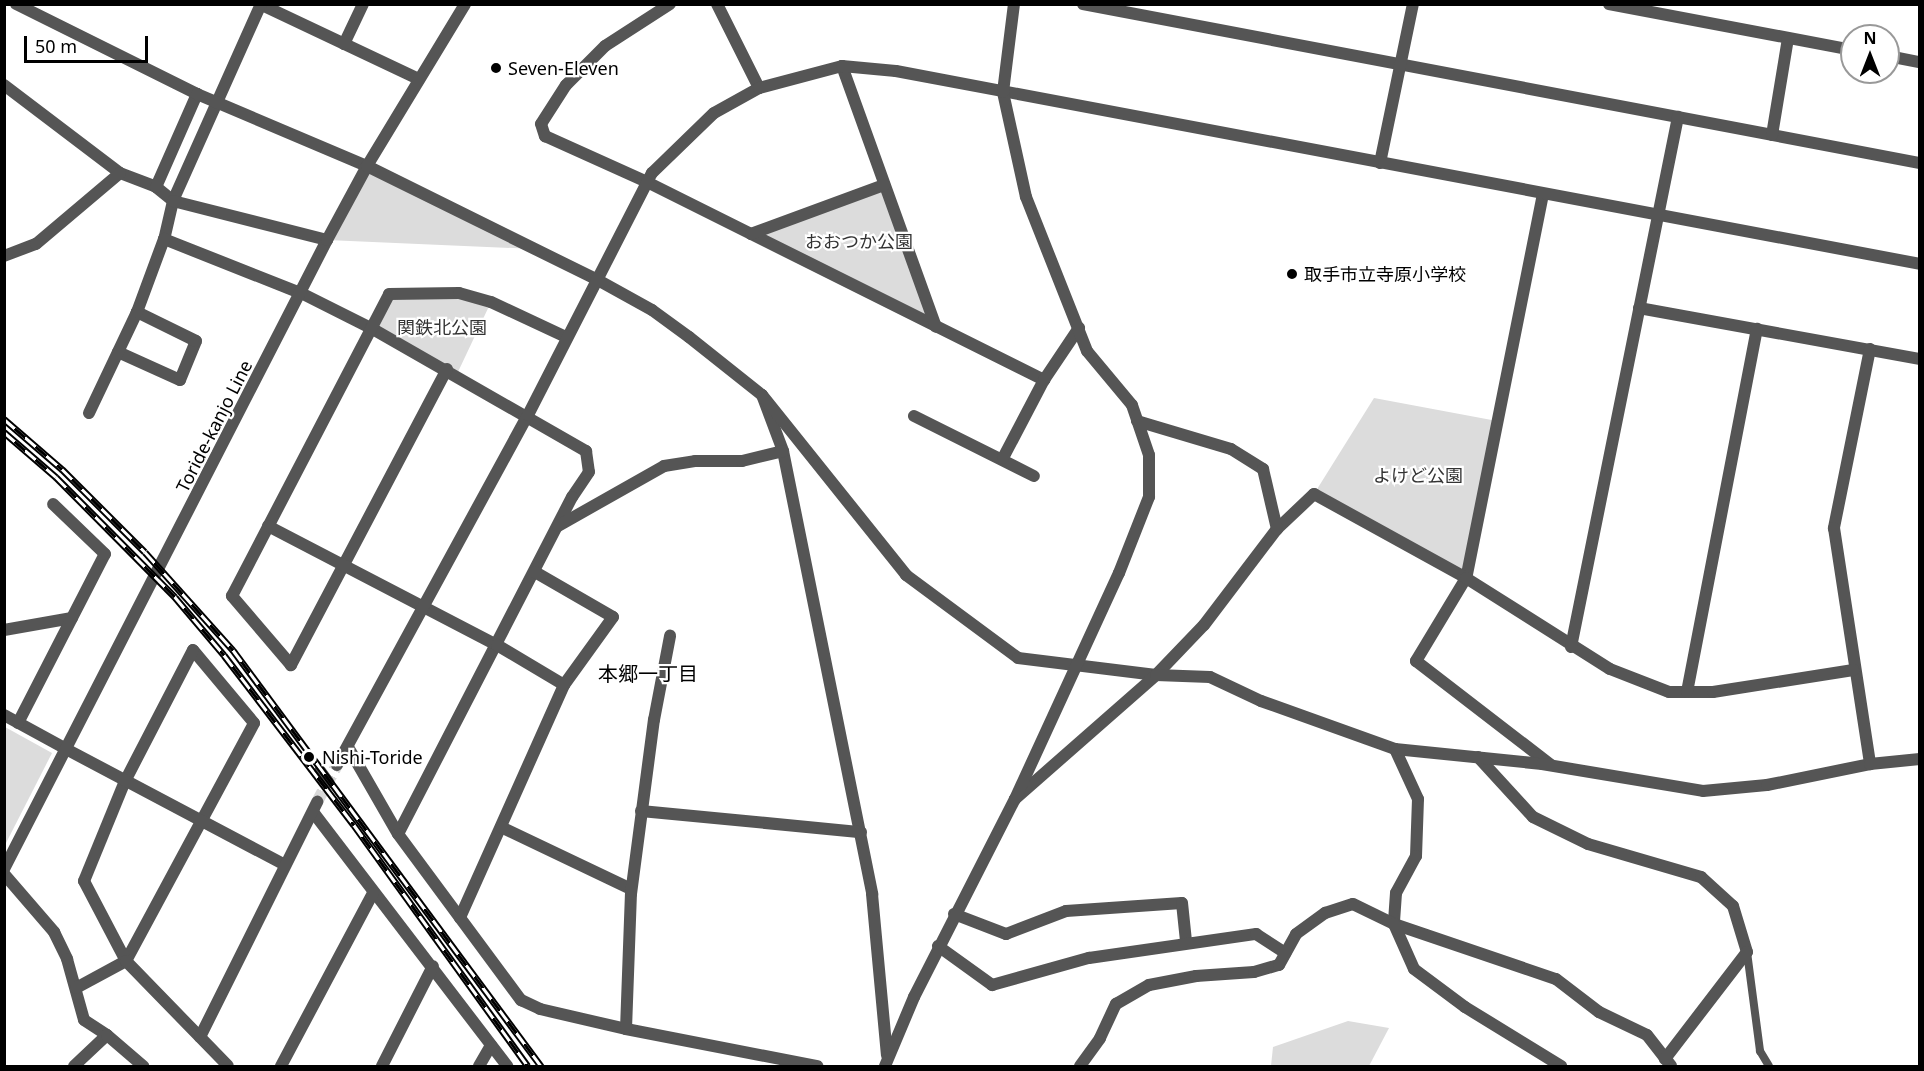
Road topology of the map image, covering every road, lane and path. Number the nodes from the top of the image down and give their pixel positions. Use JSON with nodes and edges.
{"nodes":[{"id":1,"x":16,"y":4,"type":"edge"},
{"id":2,"x":363,"y":4,"type":"edge"},
{"id":3,"x":465,"y":4,"type":"edge"},
{"id":4,"x":670,"y":4,"type":"edge"},
{"id":5,"x":717,"y":4,"type":"edge"},
{"id":6,"x":1014,"y":4,"type":"edge"},
{"id":7,"x":1083,"y":4,"type":"edge"},
{"id":8,"x":1413,"y":4,"type":"edge"},
{"id":9,"x":1609,"y":4,"type":"edge"},
{"id":10,"x":261,"y":5,"type":"edge"},
{"id":11,"x":1136,"y":9,"type":"edge"},
{"id":12,"x":1788,"y":38,"type":"junction"},
{"id":13,"x":344,"y":44,"type":"junction"},
{"id":14,"x":1840,"y":48,"type":"edge"},
{"id":15,"x":1900,"y":58,"type":"edge"},
{"id":16,"x":1920,"y":62,"type":"edge"},
{"id":17,"x":1401,"y":65,"type":"junction"},
{"id":18,"x":842,"y":66,"type":"junction"},
{"id":19,"x":419,"y":79,"type":"junction"},
{"id":20,"x":4,"y":85,"type":"edge"},
{"id":21,"x":759,"y":88,"type":"junction"},
{"id":22,"x":1003,"y":92,"type":"junction"},
{"id":23,"x":197,"y":94,"type":"junction"},
{"id":24,"x":216,"y":103,"type":"junction"},
{"id":25,"x":1678,"y":117,"type":"junction"},
{"id":26,"x":1772,"y":135,"type":"junction"},
{"id":27,"x":1380,"y":163,"type":"junction"},
{"id":28,"x":1920,"y":163,"type":"edge"},
{"id":29,"x":366,"y":166,"type":"junction"},
{"id":30,"x":120,"y":173,"type":"junction"},
{"id":31,"x":647,"y":182,"type":"junction"},
{"id":32,"x":884,"y":185,"type":"junction"},
{"id":33,"x":156,"y":187,"type":"junction"},
{"id":34,"x":1543,"y":194,"type":"junction"},
{"id":35,"x":173,"y":201,"type":"junction"},
{"id":36,"x":1658,"y":214,"type":"junction"},
{"id":37,"x":751,"y":234,"type":"junction"},
{"id":38,"x":164,"y":239,"type":"junction"},
{"id":39,"x":327,"y":240,"type":"junction"},
{"id":40,"x":4,"y":256,"type":"edge"},
{"id":41,"x":1920,"y":264,"type":"edge"},
{"id":42,"x":596,"y":279,"type":"junction"},
{"id":43,"x":303,"y":294,"type":"junction"},
{"id":44,"x":1639,"y":308,"type":"junction"},
{"id":45,"x":137,"y":312,"type":"junction"},
{"id":46,"x":936,"y":327,"type":"junction"},
{"id":47,"x":372,"y":328,"type":"junction"},
{"id":48,"x":1079,"y":328,"type":"junction"},
{"id":49,"x":1757,"y":329,"type":"junction"},
{"id":50,"x":566,"y":337,"type":"junction"},
{"id":51,"x":1870,"y":350,"type":"junction"},
{"id":52,"x":118,"y":352,"type":"junction"},
{"id":53,"x":1920,"y":359,"type":"edge"},
{"id":54,"x":447,"y":369,"type":"junction"},
{"id":55,"x":1044,"y":380,"type":"junction"},
{"id":56,"x":762,"y":395,"type":"junction"},
{"id":57,"x":89,"y":413,"type":"dead end"},
{"id":58,"x":528,"y":415,"type":"junction"},
{"id":59,"x":914,"y":416,"type":"dead end"},
{"id":60,"x":1137,"y":420,"type":"junction"},
{"id":61,"x":783,"y":451,"type":"junction"},
{"id":62,"x":1003,"y":458,"type":"junction"},
{"id":63,"x":1034,"y":476,"type":"dead end"},
{"id":64,"x":53,"y":504,"type":"dead end"},
{"id":65,"x":268,"y":526,"type":"junction"},
{"id":66,"x":557,"y":527,"type":"junction"},
{"id":67,"x":1277,"y":529,"type":"junction"},
{"id":68,"x":344,"y":566,"type":"junction"},
{"id":69,"x":535,"y":572,"type":"junction"},
{"id":70,"x":1466,"y":578,"type":"junction"},
{"id":71,"x":423,"y":606,"type":"junction"},
{"id":72,"x":72,"y":618,"type":"junction"},
{"id":73,"x":4,"y":630,"type":"edge"},
{"id":74,"x":670,"y":636,"type":"dead end"},
{"id":75,"x":497,"y":645,"type":"junction"},
{"id":76,"x":1571,"y":647,"type":"junction"},
{"id":77,"x":1075,"y":667,"type":"junction"},
{"id":78,"x":1854,"y":670,"type":"junction"},
{"id":79,"x":1156,"y":675,"type":"junction"},
{"id":80,"x":564,"y":685,"type":"junction"},
{"id":81,"x":1688,"y":692,"type":"junction"},
{"id":82,"x":4,"y":716,"type":"edge"},
{"id":83,"x":18,"y":723,"type":"junction"},
{"id":84,"x":348,"y":747,"type":"junction"},
{"id":85,"x":66,"y":749,"type":"junction"},
{"id":86,"x":1395,"y":749,"type":"junction"},
{"id":87,"x":1478,"y":757,"type":"junction"},
{"id":88,"x":1920,"y":759,"type":"edge"},
{"id":89,"x":1870,"y":764,"type":"junction"},
{"id":90,"x":337,"y":765,"type":"tunnel mouth"},
{"id":91,"x":1555,"y":768,"type":"junction"},
{"id":92,"x":320,"y":771,"type":"dead end"},
{"id":93,"x":125,"y":781,"type":"junction"},
{"id":94,"x":328,"y":782,"type":"dead end"},
{"id":95,"x":1015,"y":799,"type":"junction"},
{"id":96,"x":641,"y":812,"type":"junction"},
{"id":97,"x":203,"y":820,"type":"junction"},
{"id":98,"x":501,"y":827,"type":"junction"},
{"id":99,"x":861,"y":832,"type":"junction"},
{"id":100,"x":398,"y":834,"type":"junction"},
{"id":101,"x":285,"y":864,"type":"junction"},
{"id":102,"x":4,"y":869,"type":"edge"},
{"id":103,"x":4,"y":874,"type":"edge"},
{"id":104,"x":631,"y":889,"type":"junction"},
{"id":105,"x":373,"y":892,"type":"junction"},
{"id":106,"x":954,"y":914,"type":"junction"},
{"id":107,"x":460,"y":918,"type":"junction"},
{"id":108,"x":1394,"y":924,"type":"junction"},
{"id":109,"x":1186,"y":942,"type":"junction"},
{"id":110,"x":938,"y":946,"type":"junction"},
{"id":111,"x":1747,"y":952,"type":"junction"},
{"id":112,"x":1285,"y":953,"type":"junction"},
{"id":113,"x":126,"y":961,"type":"junction"},
{"id":114,"x":433,"y":966,"type":"junction"},
{"id":115,"x":76,"y":988,"type":"junction"},
{"id":116,"x":626,"y":1029,"type":"junction"},
{"id":117,"x":107,"y":1035,"type":"junction"},
{"id":118,"x":200,"y":1038,"type":"junction"},
{"id":119,"x":491,"y":1045,"type":"junction"},
{"id":120,"x":886,"y":1061,"type":"edge"},
{"id":121,"x":1668,"y":1063,"type":"edge"},
{"id":122,"x":74,"y":1066,"type":"edge"},
{"id":123,"x":142,"y":1066,"type":"edge"},
{"id":124,"x":228,"y":1066,"type":"edge"},
{"id":125,"x":281,"y":1066,"type":"edge"},
{"id":126,"x":382,"y":1066,"type":"edge"},
{"id":127,"x":479,"y":1066,"type":"edge"},
{"id":128,"x":507,"y":1066,"type":"edge"},
{"id":129,"x":817,"y":1066,"type":"edge"},
{"id":130,"x":1080,"y":1066,"type":"edge"},
{"id":131,"x":1561,"y":1066,"type":"edge"},
{"id":132,"x":1769,"y":1066,"type":"edge"}],
"edges":[{"from":1,"to":23,"type":"street"},
{"from":2,"to":13,"type":"street"},
{"from":3,"to":19,"type":"street","name":"Toride-kanjo Line"},
{"from":4,"to":31,"type":"street"},
{"from":5,"to":21,"type":"street"},
{"from":6,"to":22,"type":"street"},
{"from":7,"to":11,"type":"street"},
{"from":8,"to":17,"type":"street"},
{"from":9,"to":12,"type":"street"},
{"from":10,"to":13,"type":"street"},
{"from":10,"to":24,"type":"street"},
{"from":11,"to":17,"type":"street"},
{"from":12,"to":14,"type":"street"},
{"from":12,"to":26,"type":"street"},
{"from":13,"to":19,"type":"street"},
{"from":15,"to":16,"type":"street"},
{"from":17,"to":25,"type":"street"},
{"from":17,"to":27,"type":"street"},
{"from":18,"to":21,"type":"street"},
{"from":18,"to":22,"type":"street"},
{"from":18,"to":32,"type":"street"},
{"from":19,"to":29,"type":"street","name":"Toride-kanjo Line"},
{"from":20,"to":30,"type":"street"},
{"from":21,"to":31,"type":"street"},
{"from":22,"to":27,"type":"street"},
{"from":22,"to":48,"type":"street"},
{"from":23,"to":24,"type":"street"},
{"from":23,"to":33,"type":"street"},
{"from":24,"to":29,"type":"street"},
{"from":24,"to":35,"type":"street"},
{"from":25,"to":26,"type":"street"},
{"from":25,"to":36,"type":"street"},
{"from":26,"to":28,"type":"street"},
{"from":27,"to":34,"type":"street"},
{"from":29,"to":39,"type":"street","name":"Toride-kanjo Line"},
{"from":29,"to":42,"type":"street"},
{"from":30,"to":33,"type":"street"},
{"from":30,"to":40,"type":"street"},
{"from":31,"to":37,"type":"street"},
{"from":31,"to":42,"type":"street"},
{"from":32,"to":37,"type":"street"},
{"from":32,"to":46,"type":"street"},
{"from":33,"to":35,"type":"street"},
{"from":34,"to":36,"type":"street"},
{"from":34,"to":70,"type":"street"},
{"from":35,"to":38,"type":"street"},
{"from":35,"to":39,"type":"street"},
{"from":36,"to":41,"type":"street"},
{"from":36,"to":44,"type":"street"},
{"from":37,"to":46,"type":"street"},
{"from":38,"to":43,"type":"street"},
{"from":38,"to":45,"type":"street"},
{"from":39,"to":43,"type":"street","name":"Toride-kanjo Line"},
{"from":42,"to":50,"type":"street"},
{"from":42,"to":56,"type":"street"},
{"from":43,"to":47,"type":"street"},
{"from":43,"to":85,"type":"street","name":"Toride-kanjo Line"},
{"from":44,"to":49,"type":"street"},
{"from":44,"to":76,"type":"street"},
{"from":45,"to":52,"type":"street"},
{"from":45,"to":52,"type":"street"},
{"from":46,"to":55,"type":"street"},
{"from":47,"to":50,"type":"street"},
{"from":47,"to":54,"type":"street"},
{"from":47,"to":65,"type":"street"},
{"from":48,"to":55,"type":"street"},
{"from":48,"to":60,"type":"street"},
{"from":49,"to":51,"type":"street"},
{"from":49,"to":81,"type":"street"},
{"from":50,"to":58,"type":"street"},
{"from":51,"to":53,"type":"street"},
{"from":51,"to":78,"type":"street"},
{"from":52,"to":57,"type":"street"},
{"from":54,"to":58,"type":"street"},
{"from":54,"to":68,"type":"street"},
{"from":55,"to":62,"type":"street"},
{"from":56,"to":61,"type":"street"},
{"from":56,"to":77,"type":"street"},
{"from":58,"to":66,"type":"street"},
{"from":58,"to":71,"type":"street"},
{"from":59,"to":62,"type":"street"},
{"from":60,"to":67,"type":"street"},
{"from":60,"to":77,"type":"street"},
{"from":61,"to":66,"type":"street"},
{"from":61,"to":99,"type":"street"},
{"from":62,"to":63,"type":"street"},
{"from":64,"to":72,"type":"street"},
{"from":65,"to":68,"type":"street"},
{"from":65,"to":68,"type":"street"},
{"from":66,"to":69,"type":"street"},
{"from":67,"to":70,"type":"street"},
{"from":67,"to":79,"type":"street"},
{"from":68,"to":71,"type":"street"},
{"from":69,"to":75,"type":"street"},
{"from":69,"to":80,"type":"street"},
{"from":70,"to":76,"type":"street"},
{"from":70,"to":91,"type":"street"},
{"from":71,"to":75,"type":"street"},
{"from":71,"to":84,"type":"street"},
{"from":72,"to":73,"type":"street"},
{"from":72,"to":83,"type":"street"},
{"from":74,"to":96,"type":"street"},
{"from":75,"to":80,"type":"street"},
{"from":75,"to":100,"type":"street"},
{"from":76,"to":81,"type":"street"},
{"from":77,"to":79,"type":"street"},
{"from":77,"to":95,"type":"street"},
{"from":78,"to":81,"type":"street"},
{"from":78,"to":89,"type":"street"},
{"from":79,"to":86,"type":"street"},
{"from":79,"to":95,"type":"street"},
{"from":80,"to":98,"type":"street"},
{"from":82,"to":83,"type":"street"},
{"from":83,"to":85,"type":"street"},
{"from":84,"to":90,"type":"street"},
{"from":84,"to":100,"type":"street"},
{"from":85,"to":93,"type":"street"},
{"from":85,"to":102,"type":"street","name":"Toride-kanjo Line"},
{"from":86,"to":87,"type":"street"},
{"from":86,"to":108,"type":"street"},
{"from":87,"to":91,"type":"street"},
{"from":87,"to":111,"type":"street"},
{"from":88,"to":89,"type":"street"},
{"from":89,"to":91,"type":"street"},
{"from":92,"to":94,"type":"street"},
{"from":93,"to":97,"type":"street"},
{"from":93,"to":97,"type":"street"},
{"from":93,"to":113,"type":"street"},
{"from":95,"to":106,"type":"street"},
{"from":96,"to":99,"type":"street"},
{"from":96,"to":104,"type":"street"},
{"from":97,"to":101,"type":"street"},
{"from":97,"to":113,"type":"street"},
{"from":98,"to":104,"type":"street"},
{"from":98,"to":107,"type":"street"},
{"from":99,"to":120,"type":"street"},
{"from":100,"to":107,"type":"street"},
{"from":101,"to":105,"type":"street"},
{"from":101,"to":118,"type":"street"},
{"from":103,"to":115,"type":"street"},
{"from":104,"to":116,"type":"street"},
{"from":105,"to":114,"type":"street"},
{"from":105,"to":125,"type":"street"},
{"from":106,"to":109,"type":"street"},
{"from":106,"to":110,"type":"street"},
{"from":107,"to":116,"type":"street"},
{"from":108,"to":112,"type":"street"},
{"from":108,"to":121,"type":"street"},
{"from":108,"to":131,"type":"street"},
{"from":109,"to":110,"type":"street"},
{"from":109,"to":112,"type":"street"},
{"from":110,"to":120,"type":"street"},
{"from":111,"to":121,"type":"street"},
{"from":111,"to":132,"type":"lane"},
{"from":112,"to":130,"type":"street"},
{"from":113,"to":115,"type":"street"},
{"from":113,"to":118,"type":"street"},
{"from":114,"to":119,"type":"street"},
{"from":114,"to":126,"type":"street"},
{"from":115,"to":117,"type":"street"},
{"from":116,"to":129,"type":"street"},
{"from":117,"to":122,"type":"street"},
{"from":117,"to":123,"type":"street"},
{"from":118,"to":124,"type":"street"},
{"from":119,"to":127,"type":"street"},
{"from":119,"to":128,"type":"street"}]}
